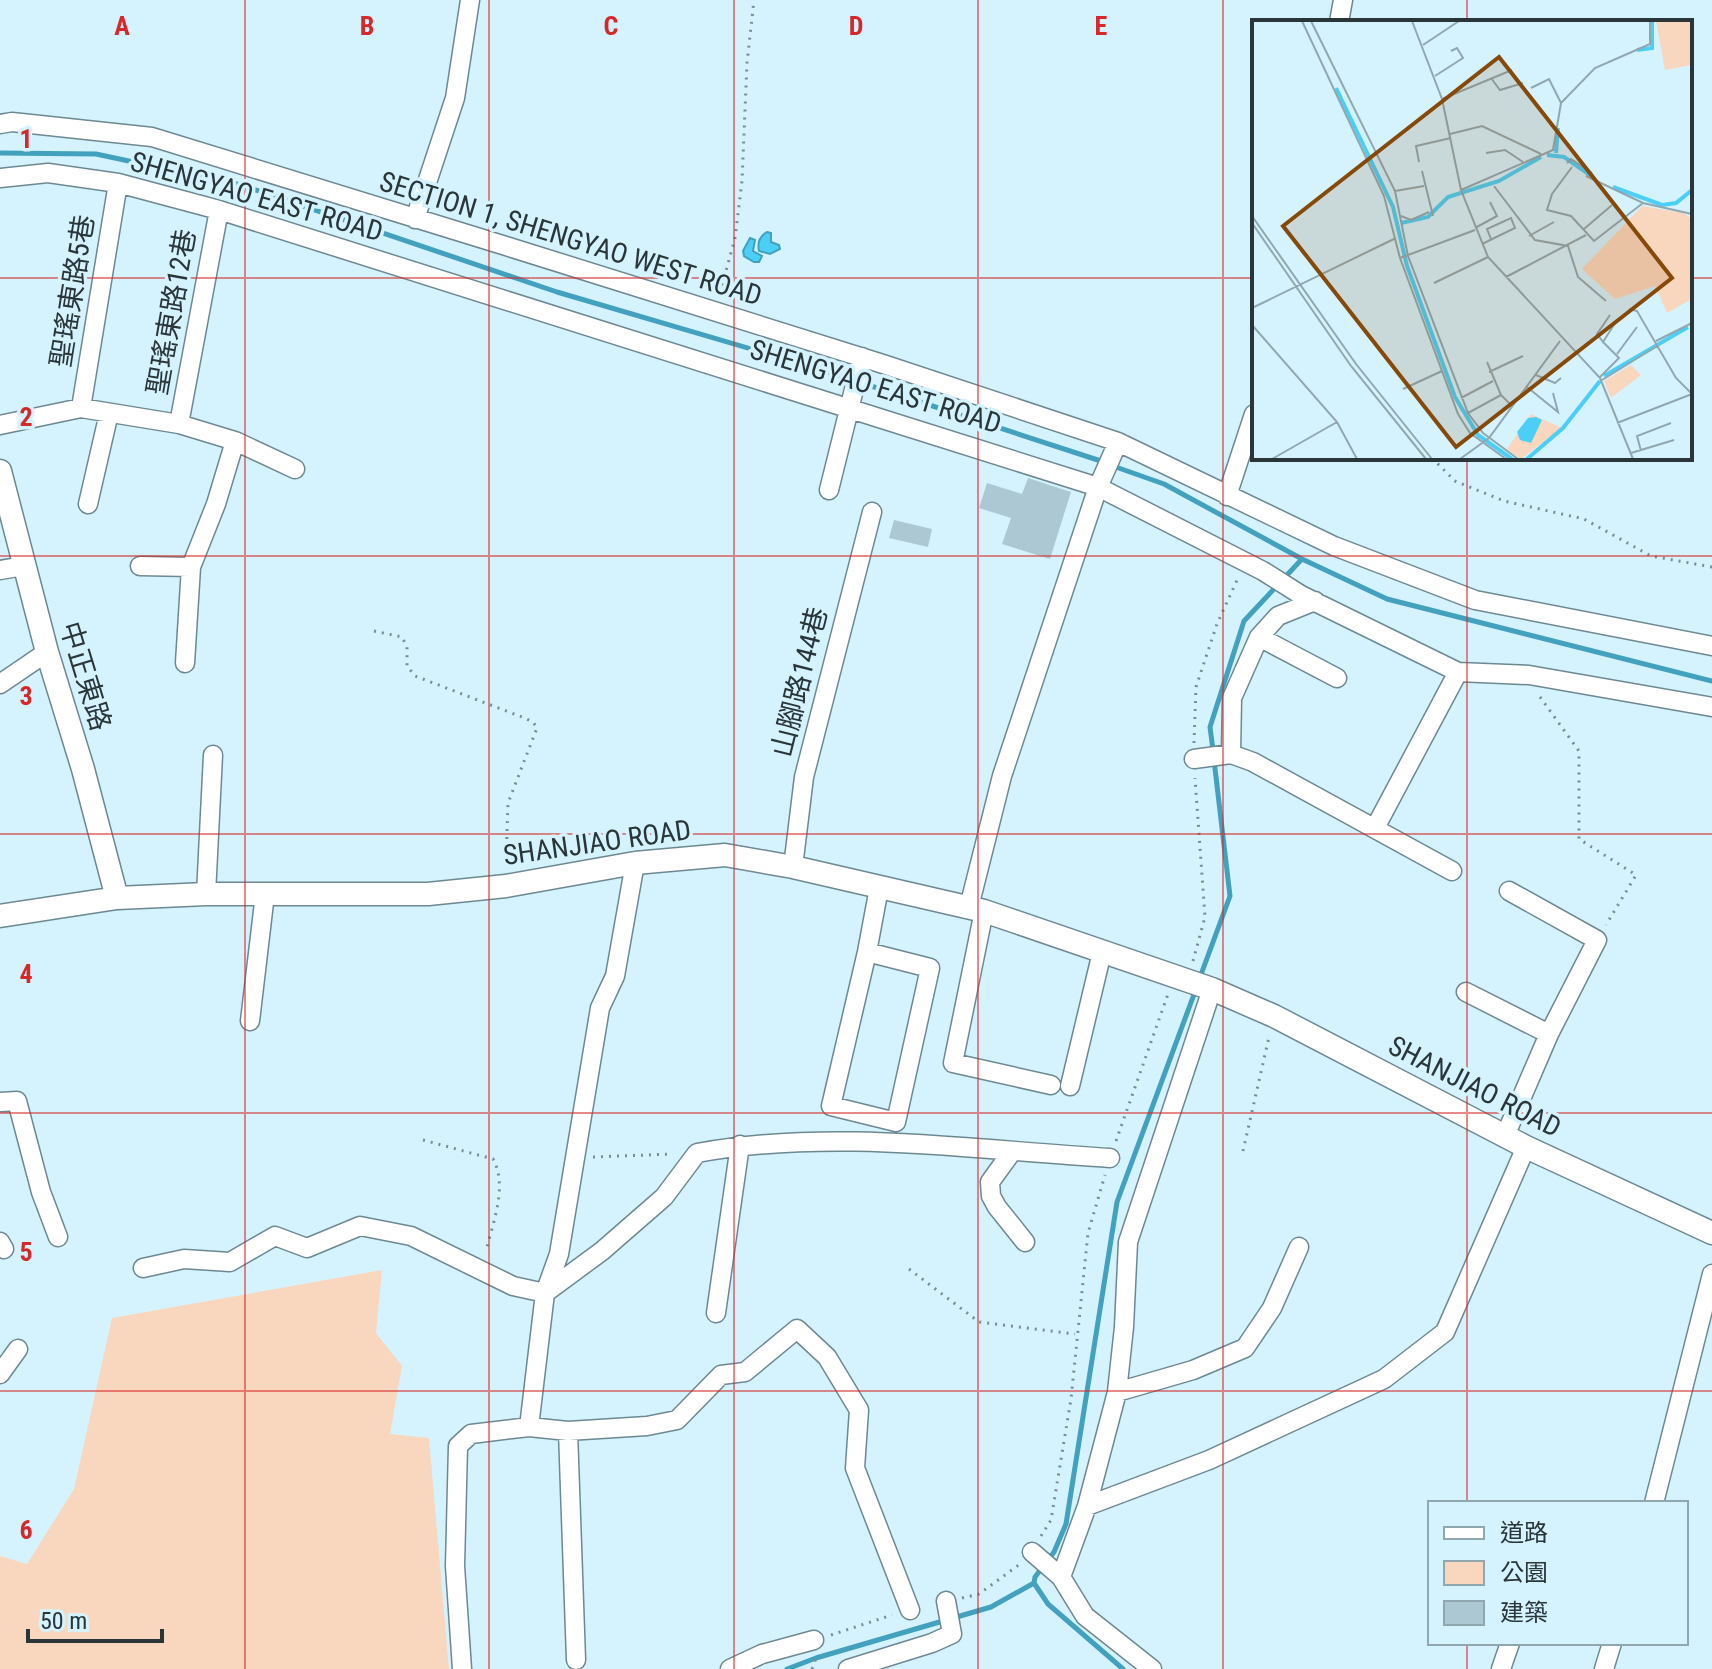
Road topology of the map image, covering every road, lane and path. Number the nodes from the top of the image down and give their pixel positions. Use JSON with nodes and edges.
{"nodes":[{"id":1,"x":470,"y":0,"type":"edge"},
{"id":2,"x":754,"y":0,"type":"edge"},
{"id":3,"x":1343,"y":0,"type":"edge"},
{"id":4,"x":1339,"y":20,"type":"edge"},
{"id":5,"x":0,"y":124,"type":"edge"},
{"id":6,"x":0,"y":178,"type":"edge"},
{"id":7,"x":118,"y":183,"type":"junction"},
{"id":8,"x":219,"y":210,"type":"junction"},
{"id":9,"x":415,"y":219,"type":"junction"},
{"id":10,"x":716,"y":311,"type":"junction"},
{"id":11,"x":862,"y":357,"type":"junction"},
{"id":12,"x":848,"y":407,"type":"junction"},
{"id":13,"x":81,"y":408,"type":"junction"},
{"id":14,"x":109,"y":413,"type":"junction"},
{"id":15,"x":1252,"y":420,"type":"edge"},
{"id":16,"x":179,"y":424,"type":"junction"},
{"id":17,"x":0,"y":425,"type":"edge"},
{"id":18,"x":235,"y":441,"type":"junction"},
{"id":19,"x":1118,"y":442,"type":"junction"},
{"id":20,"x":1434,"y":460,"type":"edge"},
{"id":21,"x":295,"y":469,"type":"dead end"},
{"id":22,"x":0,"y":471,"type":"edge"},
{"id":23,"x":1100,"y":483,"type":"junction"},
{"id":24,"x":829,"y":490,"type":"dead end"},
{"id":25,"x":1227,"y":496,"type":"junction"},
{"id":26,"x":88,"y":504,"type":"dead end"},
{"id":27,"x":872,"y":512,"type":"dead end"},
{"id":28,"x":24,"y":566,"type":"junction"},
{"id":29,"x":140,"y":566,"type":"dead end"},
{"id":30,"x":191,"y":567,"type":"junction"},
{"id":31,"x":1712,"y":567,"type":"edge"},
{"id":32,"x":0,"y":570,"type":"edge"},
{"id":33,"x":1308,"y":598,"type":"junction"},
{"id":34,"x":374,"y":631,"type":"dead end"},
{"id":35,"x":1259,"y":637,"type":"junction"},
{"id":36,"x":1712,"y":646,"type":"edge"},
{"id":37,"x":47,"y":652,"type":"junction"},
{"id":38,"x":185,"y":663,"type":"dead end"},
{"id":39,"x":1458,"y":672,"type":"junction"},
{"id":40,"x":1529,"y":675,"type":"junction"},
{"id":41,"x":1337,"y":678,"type":"dead end"},
{"id":42,"x":0,"y":684,"type":"edge"},
{"id":43,"x":1712,"y":707,"type":"edge"},
{"id":44,"x":1231,"y":754,"type":"junction"},
{"id":45,"x":213,"y":755,"type":"dead end"},
{"id":46,"x":1194,"y":759,"type":"dead end"},
{"id":47,"x":1375,"y":828,"type":"junction"},
{"id":48,"x":635,"y":863,"type":"junction"},
{"id":49,"x":793,"y":867,"type":"junction"},
{"id":50,"x":1452,"y":871,"type":"dead end"},
{"id":51,"x":506,"y":886,"type":"junction"},
{"id":52,"x":879,"y":888,"type":"junction"},
{"id":53,"x":1509,"y":891,"type":"dead end"},
{"id":54,"x":206,"y":894,"type":"junction"},
{"id":55,"x":265,"y":894,"type":"junction"},
{"id":56,"x":117,"y":898,"type":"junction"},
{"id":57,"x":976,"y":909,"type":"junction"},
{"id":58,"x":0,"y":916,"type":"edge"},
{"id":59,"x":1597,"y":940,"type":"junction"},
{"id":60,"x":867,"y":952,"type":"junction"},
{"id":61,"x":1102,"y":952,"type":"junction"},
{"id":62,"x":1212,"y":989,"type":"junction"},
{"id":63,"x":1466,"y":992,"type":"dead end"},
{"id":64,"x":1274,"y":1016,"type":"junction"},
{"id":65,"x":250,"y":1021,"type":"dead end"},
{"id":66,"x":1549,"y":1034,"type":"junction"},
{"id":67,"x":1051,"y":1085,"type":"dead end"},
{"id":68,"x":1070,"y":1086,"type":"dead end"},
{"id":69,"x":0,"y":1102,"type":"edge"},
{"id":70,"x":1505,"y":1136,"type":"junction"},
{"id":71,"x":423,"y":1140,"type":"dead end"},
{"id":72,"x":740,"y":1145,"type":"junction"},
{"id":73,"x":1526,"y":1147,"type":"junction"},
{"id":74,"x":1243,"y":1151,"type":"dead end"},
{"id":75,"x":697,"y":1153,"type":"junction"},
{"id":76,"x":1011,"y":1153,"type":"junction"},
{"id":77,"x":573,"y":1157,"type":"junction"},
{"id":78,"x":1110,"y":1158,"type":"dead end"},
{"id":79,"x":1712,"y":1233,"type":"edge"},
{"id":80,"x":58,"y":1237,"type":"dead end"},
{"id":81,"x":1025,"y":1242,"type":"dead end"},
{"id":82,"x":1299,"y":1247,"type":"dead end"},
{"id":83,"x":143,"y":1268,"type":"dead end"},
{"id":84,"x":909,"y":1269,"type":"dead end"},
{"id":85,"x":481,"y":1270,"type":"junction"},
{"id":86,"x":1712,"y":1274,"type":"edge"},
{"id":87,"x":545,"y":1293,"type":"junction"},
{"id":88,"x":716,"y":1313,"type":"dead end"},
{"id":89,"x":1076,"y":1334,"type":"dead end"},
{"id":90,"x":18,"y":1349,"type":"dead end"},
{"id":91,"x":0,"y":1374,"type":"edge"},
{"id":92,"x":1117,"y":1392,"type":"junction"},
{"id":93,"x":529,"y":1427,"type":"junction"},
{"id":94,"x":568,"y":1431,"type":"junction"},
{"id":95,"x":1655,"y":1501,"type":"edge"},
{"id":96,"x":1087,"y":1506,"type":"junction"},
{"id":97,"x":1032,"y":1552,"type":"dead end"},
{"id":98,"x":1061,"y":1577,"type":"junction"},
{"id":99,"x":946,"y":1601,"type":"dead end"},
{"id":100,"x":910,"y":1610,"type":"dead end"},
{"id":101,"x":814,"y":1640,"type":"dead end"},
{"id":102,"x":1509,"y":1645,"type":"edge"},
{"id":103,"x":1611,"y":1645,"type":"edge"},
{"id":104,"x":576,"y":1660,"type":"dead end"},
{"id":105,"x":462,"y":1669,"type":"edge"},
{"id":106,"x":730,"y":1669,"type":"edge"},
{"id":107,"x":848,"y":1669,"type":"edge"},
{"id":108,"x":1152,"y":1669,"type":"edge"},
{"id":109,"x":1501,"y":1669,"type":"edge"},
{"id":110,"x":1604,"y":1669,"type":"edge"}],
"edges":[{"from":1,"to":9,"type":"street"},
{"from":2,"to":10,"type":"path"},
{"from":3,"to":4,"type":"street"},
{"from":5,"to":9,"type":"street","name":"SECTION 1, SHENGYAO WEST ROAD"},
{"from":6,"to":7,"type":"street","name":"SHENGYAO EAST ROAD"},
{"from":7,"to":8,"type":"street","name":"SHENGYAO EAST ROAD"},
{"from":7,"to":13,"type":"street","name":"聖瑤東路5巷"},
{"from":8,"to":12,"type":"street","name":"SHENGYAO EAST ROAD"},
{"from":8,"to":16,"type":"street","name":"聖瑤東路12巷"},
{"from":9,"to":10,"type":"street","name":"SECTION 1, SHENGYAO WEST ROAD"},
{"from":10,"to":11,"type":"street","name":"SECTION 1, SHENGYAO WEST ROAD"},
{"from":11,"to":12,"type":"street"},
{"from":11,"to":19,"type":"street","name":"SECTION 1, SHENGYAO WEST ROAD"},
{"from":12,"to":23,"type":"street","name":"SHENGYAO EAST ROAD"},
{"from":12,"to":24,"type":"street"},
{"from":13,"to":14,"type":"street"},
{"from":13,"to":17,"type":"street"},
{"from":14,"to":16,"type":"street"},
{"from":14,"to":26,"type":"street"},
{"from":15,"to":25,"type":"street"},
{"from":16,"to":18,"type":"street"},
{"from":18,"to":21,"type":"street"},
{"from":18,"to":30,"type":"street"},
{"from":19,"to":23,"type":"street"},
{"from":19,"to":25,"type":"street","name":"SECTION 1, SHENGYAO WEST ROAD"},
{"from":20,"to":31,"type":"path"},
{"from":22,"to":28,"type":"main road","name":"中正東路"},
{"from":23,"to":33,"type":"street","name":"SHENGYAO EAST ROAD"},
{"from":23,"to":57,"type":"street"},
{"from":25,"to":36,"type":"street","name":"SECTION 1, SHENGYAO WEST ROAD"},
{"from":27,"to":49,"type":"street","name":"山腳路144巷"},
{"from":28,"to":32,"type":"street"},
{"from":28,"to":37,"type":"main road","name":"中正東路"},
{"from":29,"to":30,"type":"street"},
{"from":30,"to":38,"type":"street"},
{"from":33,"to":35,"type":"street"},
{"from":33,"to":39,"type":"street","name":"SHENGYAO EAST ROAD"},
{"from":34,"to":51,"type":"path"},
{"from":35,"to":41,"type":"street"},
{"from":35,"to":44,"type":"street"},
{"from":37,"to":42,"type":"street"},
{"from":37,"to":56,"type":"main road","name":"中正東路"},
{"from":39,"to":40,"type":"street","name":"SHENGYAO EAST ROAD"},
{"from":39,"to":47,"type":"street"},
{"from":40,"to":43,"type":"street","name":"SHENGYAO EAST ROAD"},
{"from":40,"to":59,"type":"path"},
{"from":44,"to":46,"type":"street"},
{"from":44,"to":47,"type":"street"},
{"from":45,"to":54,"type":"street"},
{"from":47,"to":50,"type":"street"},
{"from":48,"to":49,"type":"main road","name":"SHANJIAO ROAD"},
{"from":48,"to":51,"type":"main road","name":"SHANJIAO ROAD"},
{"from":48,"to":77,"type":"street"},
{"from":49,"to":52,"type":"main road","name":"SHANJIAO ROAD"},
{"from":51,"to":55,"type":"main road","name":"SHANJIAO ROAD"},
{"from":52,"to":57,"type":"main road","name":"SHANJIAO ROAD"},
{"from":52,"to":60,"type":"street"},
{"from":53,"to":59,"type":"street"},
{"from":54,"to":55,"type":"main road","name":"SHANJIAO ROAD"},
{"from":54,"to":56,"type":"main road","name":"SHANJIAO ROAD"},
{"from":55,"to":65,"type":"street"},
{"from":56,"to":58,"type":"main road","name":"SHANJIAO ROAD"},
{"from":57,"to":61,"type":"main road","name":"SHANJIAO ROAD"},
{"from":57,"to":67,"type":"street"},
{"from":59,"to":66,"type":"street"},
{"from":60,"to":60,"type":"street"},
{"from":61,"to":62,"type":"main road","name":"SHANJIAO ROAD"},
{"from":61,"to":68,"type":"street"},
{"from":62,"to":64,"type":"main road","name":"SHANJIAO ROAD"},
{"from":62,"to":92,"type":"street"},
{"from":63,"to":66,"type":"street"},
{"from":64,"to":70,"type":"main road","name":"SHANJIAO ROAD"},
{"from":64,"to":74,"type":"path"},
{"from":66,"to":70,"type":"street"},
{"from":69,"to":80,"type":"street"},
{"from":70,"to":73,"type":"main road","name":"SHANJIAO ROAD"},
{"from":71,"to":85,"type":"path"},
{"from":72,"to":75,"type":"street"},
{"from":72,"to":76,"type":"street"},
{"from":72,"to":88,"type":"street"},
{"from":73,"to":79,"type":"main road","name":"SHANJIAO ROAD"},
{"from":73,"to":96,"type":"street"},
{"from":75,"to":77,"type":"path"},
{"from":75,"to":87,"type":"street"},
{"from":76,"to":78,"type":"street"},
{"from":76,"to":81,"type":"street"},
{"from":77,"to":87,"type":"street"},
{"from":82,"to":92,"type":"street"},
{"from":83,"to":85,"type":"street"},
{"from":84,"to":89,"type":"path"},
{"from":85,"to":87,"type":"street"},
{"from":86,"to":95,"type":"street"},
{"from":87,"to":93,"type":"street"},
{"from":90,"to":91,"type":"street"},
{"from":92,"to":96,"type":"street"},
{"from":93,"to":94,"type":"street"},
{"from":93,"to":105,"type":"street"},
{"from":94,"to":100,"type":"street"},
{"from":94,"to":104,"type":"street"},
{"from":96,"to":98,"type":"street"},
{"from":97,"to":98,"type":"street"},
{"from":98,"to":108,"type":"street"},
{"from":99,"to":107,"type":"street"},
{"from":101,"to":106,"type":"street"},
{"from":102,"to":109,"type":"street"},
{"from":103,"to":110,"type":"street"}]}
